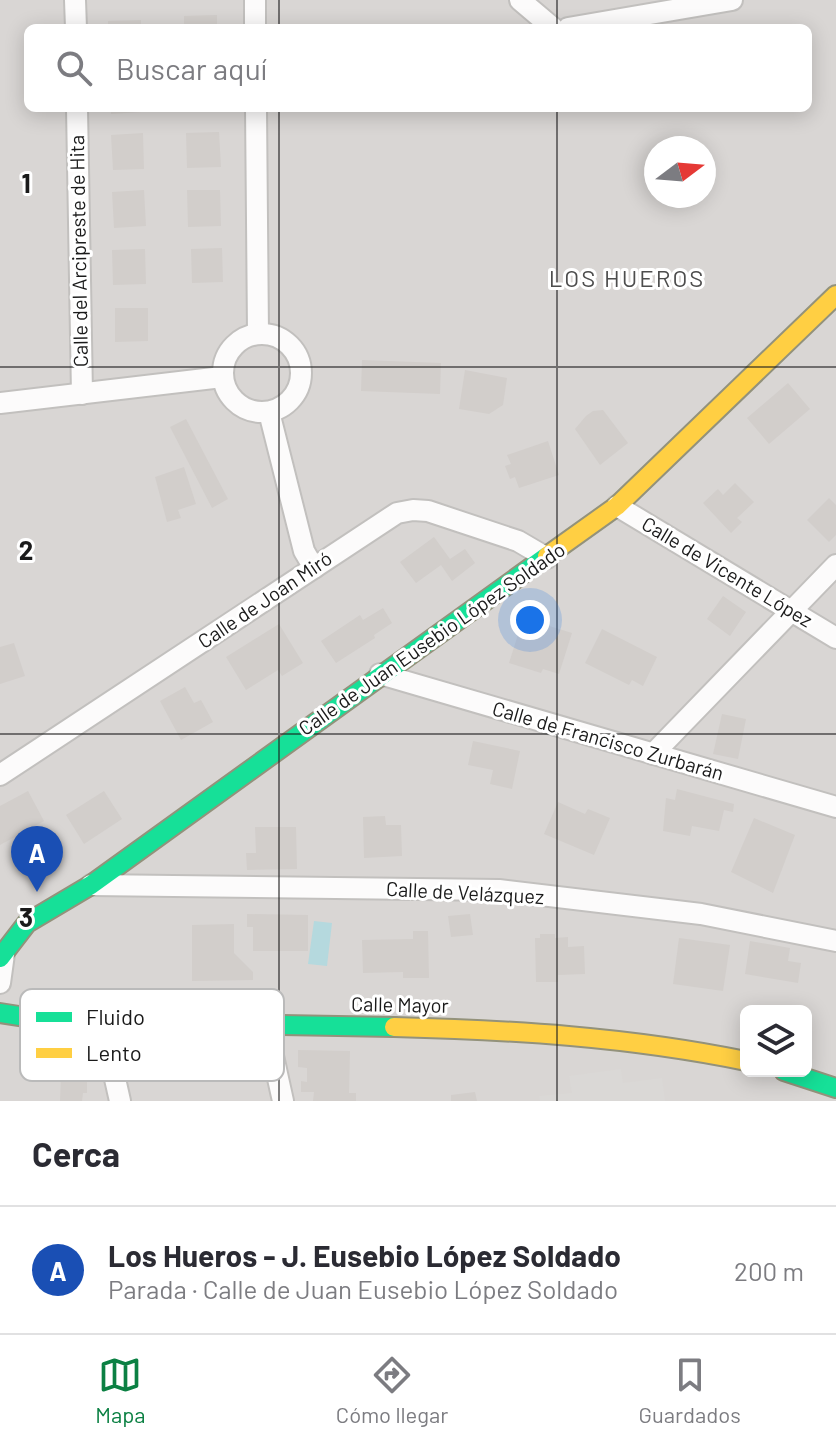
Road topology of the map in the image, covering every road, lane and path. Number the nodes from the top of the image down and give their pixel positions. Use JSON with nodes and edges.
{"nodes":[{"id":1,"x":75,"y":0,"type":"edge"},
{"id":2,"x":255,"y":0,"type":"edge"},
{"id":3,"x":520,"y":0,"type":"edge"},
{"id":4,"x":732,"y":0,"type":"edge"},
{"id":5,"x":76,"y":24,"type":"edge"},
{"id":6,"x":255,"y":24,"type":"edge"},
{"id":7,"x":548,"y":24,"type":"edge"},
{"id":8,"x":591,"y":24,"type":"edge"},
{"id":9,"x":77,"y":112,"type":"edge"},
{"id":10,"x":256,"y":112,"type":"edge"},
{"id":11,"x":836,"y":295,"type":"edge"},
{"id":12,"x":258,"y":333,"type":"junction"},
{"id":13,"x":222,"y":377,"type":"junction"},
{"id":14,"x":82,"y":394,"type":"junction"},
{"id":15,"x":0,"y":403,"type":"edge"},
{"id":16,"x":269,"y":412,"type":"junction"},
{"id":17,"x":617,"y":506,"type":"junction"},
{"id":18,"x":547,"y":558,"type":"junction"},
{"id":19,"x":836,"y":565,"type":"edge"},
{"id":20,"x":314,"y":568,"type":"junction"},
{"id":21,"x":792,"y":612,"type":"junction"},
{"id":22,"x":836,"y":638,"type":"edge"},
{"id":23,"x":380,"y":674,"type":"junction"},
{"id":24,"x":653,"y":754,"type":"junction"},
{"id":25,"x":0,"y":775,"type":"edge"},
{"id":26,"x":836,"y":807,"type":"edge"},
{"id":27,"x":91,"y":885,"type":"junction"},
{"id":28,"x":836,"y":941,"type":"edge"},
{"id":29,"x":2,"y":956,"type":"edge"},
{"id":30,"x":0,"y":983,"type":"edge"},
{"id":31,"x":0,"y":1013,"type":"edge"},
{"id":32,"x":20,"y":1016,"type":"edge"},
{"id":33,"x":284,"y":1025,"type":"edge"},
{"id":34,"x":20,"y":1028,"type":"edge"},
{"id":35,"x":0,"y":1033,"type":"edge"},
{"id":36,"x":740,"y":1060,"type":"edge"},
{"id":37,"x":802,"y":1077,"type":"edge"},
{"id":38,"x":116,"y":1081,"type":"edge"},
{"id":39,"x":279,"y":1081,"type":"edge"},
{"id":40,"x":836,"y":1088,"type":"edge"},
{"id":41,"x":120,"y":1101,"type":"edge"},
{"id":42,"x":283,"y":1101,"type":"edge"}],
"edges":[{"from":1,"to":5,"type":"street"},
{"from":2,"to":6,"type":"street"},
{"from":3,"to":7,"type":"street"},
{"from":4,"to":8,"type":"street"},
{"from":9,"to":14,"type":"street","name":"Calle del Arcipreste de Hita"},
{"from":10,"to":12,"type":"street"},
{"from":11,"to":17,"type":"street","name":"Calle de Juan Eusebio López Soldado"},
{"from":12,"to":13,"type":"street"},
{"from":12,"to":16,"type":"street"},
{"from":13,"to":14,"type":"street"},
{"from":13,"to":16,"type":"street"},
{"from":14,"to":15,"type":"street"},
{"from":16,"to":20,"type":"street"},
{"from":17,"to":18,"type":"street","name":"Calle de Juan Eusebio López Soldado"},
{"from":17,"to":21,"type":"street","name":"Calle de Vicente López"},
{"from":18,"to":20,"type":"street","name":"Calle de Joan Miró"},
{"from":18,"to":23,"type":"street","name":"Calle de Juan Eusebio López Soldado"},
{"from":19,"to":21,"type":"street"},
{"from":20,"to":25,"type":"street","name":"Calle de Joan Miró"},
{"from":21,"to":22,"type":"street","name":"Calle de Vicente López"},
{"from":21,"to":24,"type":"street"},
{"from":23,"to":24,"type":"street","name":"Calle de Francisco Zurbarán"},
{"from":23,"to":27,"type":"street","name":"Calle de Juan Eusebio López Soldado"},
{"from":24,"to":26,"type":"street","name":"Calle de Francisco Zurbarán"},
{"from":27,"to":28,"type":"street","name":"Calle de Velázquez"},
{"from":27,"to":29,"type":"street","name":"Calle de Juan Eusebio López Soldado"},
{"from":29,"to":30,"type":"street","name":"Calle de Juan Eusebio López Soldado"},
{"from":31,"to":32,"type":"street"},
{"from":33,"to":36,"type":"street","name":"Calle Mayor"},
{"from":34,"to":35,"type":"street"},
{"from":37,"to":40,"type":"street"},
{"from":38,"to":41,"type":"street"},
{"from":39,"to":42,"type":"street"}]}
